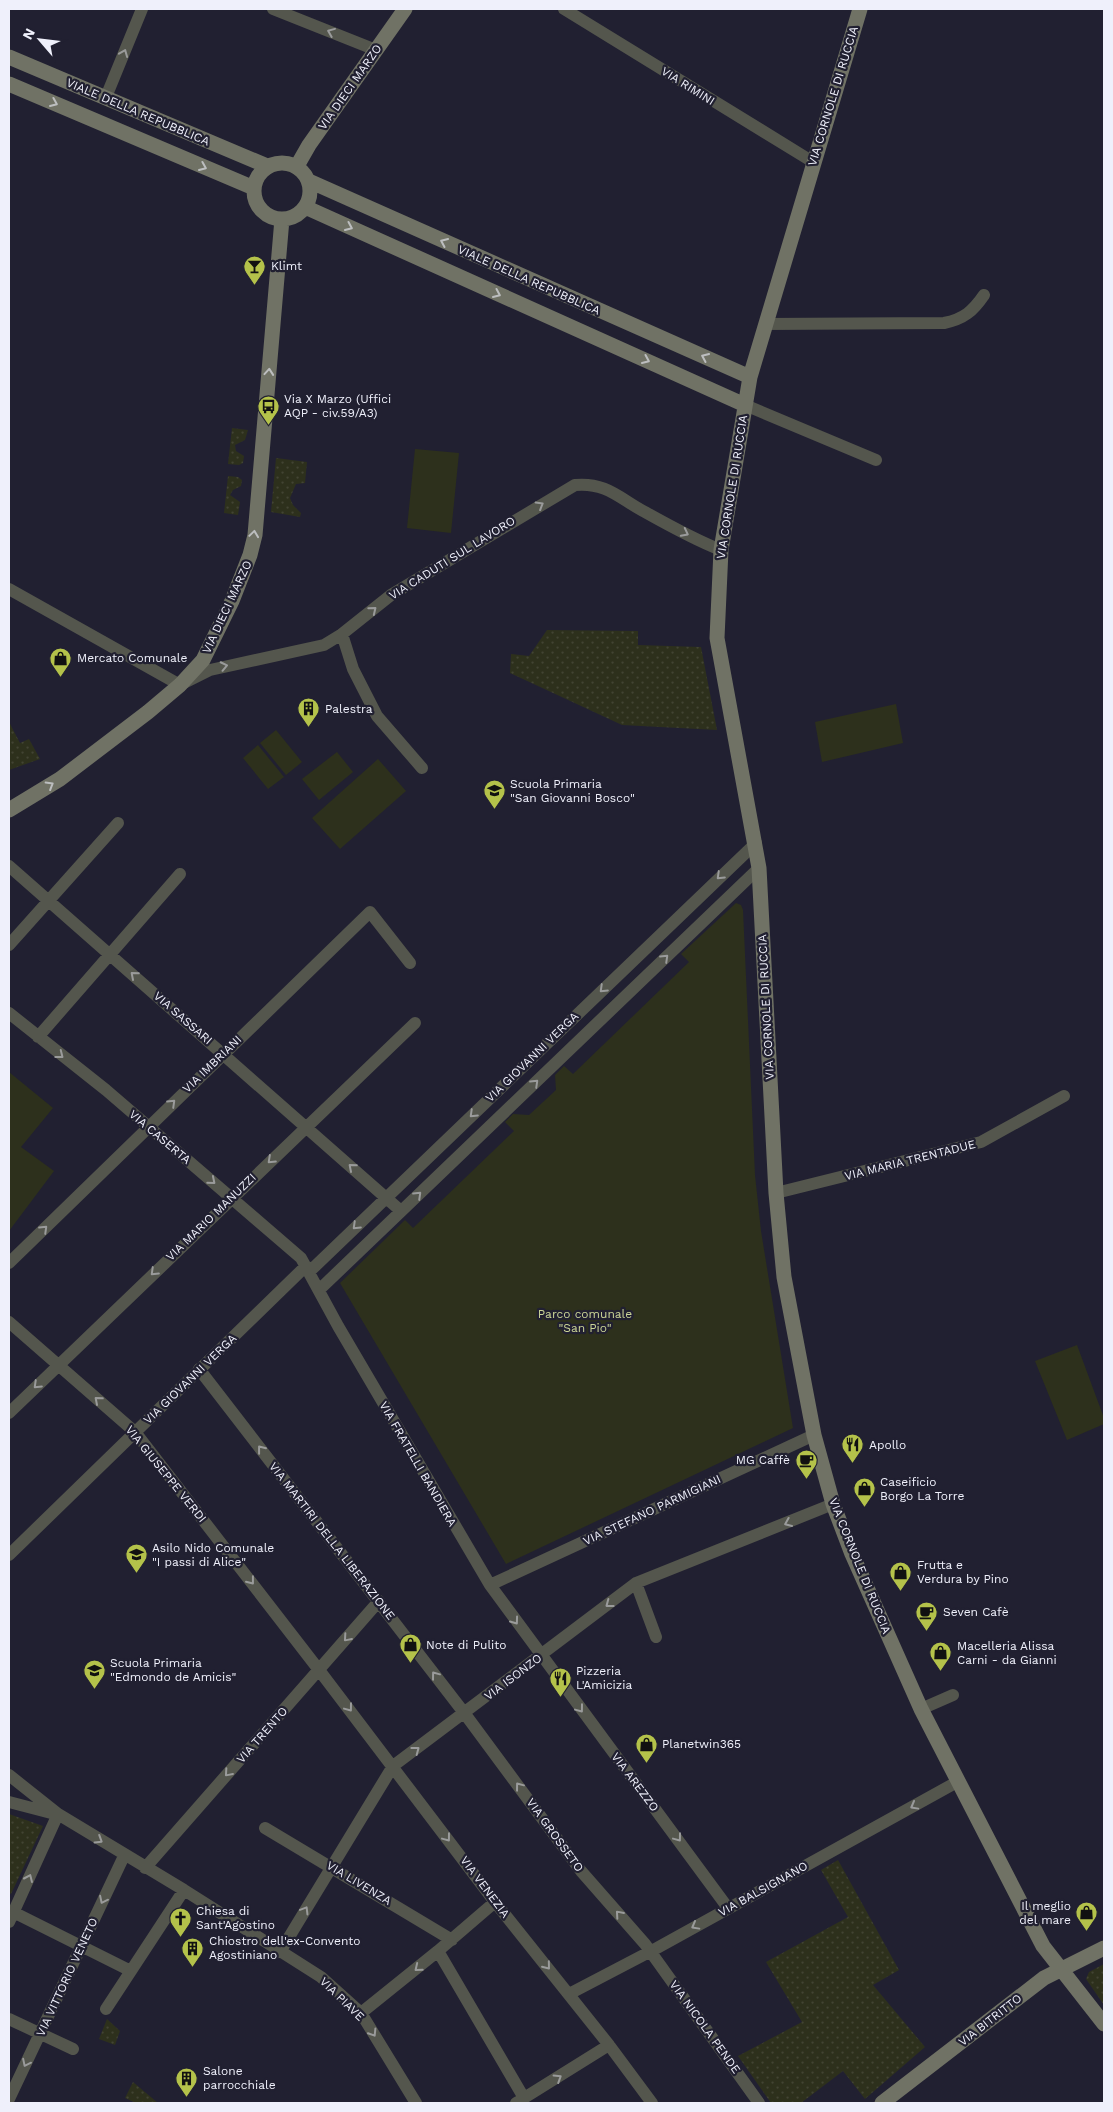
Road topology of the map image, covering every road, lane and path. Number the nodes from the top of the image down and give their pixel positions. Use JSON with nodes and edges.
{"nodes":[{"id":1,"x":142,"y":9,"type":"edge"},
{"id":2,"x":273,"y":9,"type":"edge"},
{"id":3,"x":405,"y":9,"type":"edge"},
{"id":4,"x":564,"y":9,"type":"edge"},
{"id":5,"x":860,"y":9,"type":"edge"},
{"id":6,"x":376,"y":50,"type":"junction"},
{"id":7,"x":9,"y":57,"type":"edge"},
{"id":8,"x":9,"y":84,"type":"edge"},
{"id":9,"x":106,"y":97,"type":"junction"},
{"id":10,"x":813,"y":162,"type":"junction"},
{"id":11,"x":268,"y":166,"type":"junction"},
{"id":12,"x":296,"y":166,"type":"junction"},
{"id":13,"x":309,"y":181,"type":"junction"},
{"id":14,"x":254,"y":188,"type":"junction"},
{"id":15,"x":305,"y":207,"type":"junction"},
{"id":16,"x":282,"y":219,"type":"junction"},
{"id":17,"x":984,"y":295,"type":"dead end"},
{"id":18,"x":765,"y":324,"type":"junction"},
{"id":19,"x":750,"y":377,"type":"junction"},
{"id":20,"x":745,"y":404,"type":"junction"},
{"id":21,"x":876,"y":460,"type":"dead end"},
{"id":22,"x":721,"y":550,"type":"junction"},
{"id":23,"x":9,"y":588,"type":"edge"},
{"id":24,"x":342,"y":634,"type":"junction"},
{"id":25,"x":180,"y":685,"type":"junction"},
{"id":26,"x":422,"y":768,"type":"dead end"},
{"id":27,"x":9,"y":810,"type":"edge"},
{"id":28,"x":118,"y":823,"type":"dead end"},
{"id":29,"x":756,"y":843,"type":"junction"},
{"id":30,"x":9,"y":866,"type":"edge"},
{"id":31,"x":759,"y":868,"type":"junction"},
{"id":32,"x":180,"y":874,"type":"dead end"},
{"id":33,"x":49,"y":900,"type":"junction"},
{"id":34,"x":9,"y":945,"type":"edge"},
{"id":35,"x":110,"y":954,"type":"junction"},
{"id":36,"x":410,"y":963,"type":"dead end"},
{"id":37,"x":9,"y":1013,"type":"edge"},
{"id":38,"x":415,"y":1023,"type":"dead end"},
{"id":39,"x":38,"y":1037,"type":"junction"},
{"id":40,"x":223,"y":1054,"type":"junction"},
{"id":41,"x":1064,"y":1096,"type":"dead end"},
{"id":42,"x":148,"y":1127,"type":"junction"},
{"id":43,"x":307,"y":1127,"type":"junction"},
{"id":44,"x":776,"y":1193,"type":"junction"},
{"id":45,"x":231,"y":1197,"type":"junction"},
{"id":46,"x":386,"y":1197,"type":"junction"},
{"id":47,"x":401,"y":1211,"type":"junction"},
{"id":48,"x":9,"y":1263,"type":"edge"},
{"id":49,"x":307,"y":1269,"type":"junction"},
{"id":50,"x":319,"y":1290,"type":"junction"},
{"id":51,"x":9,"y":1322,"type":"edge"},
{"id":52,"x":58,"y":1364,"type":"junction"},
{"id":53,"x":200,"y":1369,"type":"junction"},
{"id":54,"x":9,"y":1413,"type":"edge"},
{"id":55,"x":135,"y":1432,"type":"junction"},
{"id":56,"x":814,"y":1435,"type":"junction"},
{"id":57,"x":833,"y":1504,"type":"junction"},
{"id":58,"x":9,"y":1555,"type":"edge"},
{"id":59,"x":636,"y":1583,"type":"junction"},
{"id":60,"x":490,"y":1586,"type":"junction"},
{"id":61,"x":379,"y":1602,"type":"junction"},
{"id":62,"x":656,"y":1637,"type":"dead end"},
{"id":63,"x":540,"y":1656,"type":"junction"},
{"id":64,"x":319,"y":1670,"type":"junction"},
{"id":65,"x":953,"y":1695,"type":"dead end"},
{"id":66,"x":921,"y":1709,"type":"junction"},
{"id":67,"x":465,"y":1714,"type":"junction"},
{"id":68,"x":393,"y":1766,"type":"junction"},
{"id":69,"x":9,"y":1776,"type":"edge"},
{"id":70,"x":957,"y":1782,"type":"junction"},
{"id":71,"x":9,"y":1802,"type":"edge"},
{"id":72,"x":58,"y":1814,"type":"junction"},
{"id":73,"x":265,"y":1828,"type":"dead end"},
{"id":74,"x":124,"y":1856,"type":"junction"},
{"id":75,"x":331,"y":1867,"type":"junction"},
{"id":76,"x":145,"y":1868,"type":"junction"},
{"id":77,"x":184,"y":1890,"type":"junction"},
{"id":78,"x":495,"y":1902,"type":"junction"},
{"id":79,"x":728,"y":1908,"type":"junction"},
{"id":80,"x":11,"y":1917,"type":"edge"},
{"id":81,"x":452,"y":1940,"type":"junction"},
{"id":82,"x":81,"y":1945,"type":"junction"},
{"id":83,"x":1104,"y":1948,"type":"edge"},
{"id":84,"x":650,"y":1951,"type":"junction"},
{"id":85,"x":280,"y":1952,"type":"junction"},
{"id":86,"x":438,"y":1952,"type":"junction"},
{"id":87,"x":1060,"y":1969,"type":"junction"},
{"id":88,"x":131,"y":1971,"type":"junction"},
{"id":89,"x":569,"y":1994,"type":"junction"},
{"id":90,"x":106,"y":2009,"type":"dead end"},
{"id":91,"x":361,"y":2014,"type":"junction"},
{"id":92,"x":9,"y":2019,"type":"edge"},
{"id":93,"x":1104,"y":2024,"type":"edge"},
{"id":94,"x":40,"y":2034,"type":"junction"},
{"id":95,"x":609,"y":2045,"type":"junction"},
{"id":96,"x":72,"y":2050,"type":"dead end"},
{"id":97,"x":9,"y":2098,"type":"edge"},
{"id":98,"x":520,"y":2101,"type":"edge"},
{"id":99,"x":416,"y":2103,"type":"edge"},
{"id":100,"x":652,"y":2103,"type":"edge"},
{"id":101,"x":759,"y":2103,"type":"edge"},
{"id":102,"x":882,"y":2103,"type":"edge"}],
"edges":[{"from":9,"to":1,"type":"street","one_way":true},
{"from":6,"to":2,"type":"street","one_way":true},
{"from":3,"to":6,"type":"main road","name":"VIA DIECI MARZO"},
{"from":4,"to":10,"type":"street","name":"VIA RIMINI"},
{"from":5,"to":10,"type":"main road","name":"VIA CORNOLE DI RUCCIA"},
{"from":6,"to":12,"type":"main road","name":"VIA DIECI MARZO"},
{"from":7,"to":9,"type":"main road","name":"VIALE DELLA REPUBBLICA"},
{"from":8,"to":14,"type":"main road","name":"VIALE DELLA REPUBBLICA","one_way":true},
{"from":9,"to":11,"type":"main road","name":"VIALE DELLA REPUBBLICA"},
{"from":10,"to":18,"type":"main road","name":"VIA CORNOLE DI RUCCIA"},
{"from":11,"to":12,"type":"main road"},
{"from":11,"to":14,"type":"main road"},
{"from":12,"to":13,"type":"main road"},
{"from":13,"to":15,"type":"main road"},
{"from":19,"to":13,"type":"main road","name":"VIALE DELLA REPUBBLICA","one_way":true},
{"from":14,"to":16,"type":"main road"},
{"from":15,"to":16,"type":"main road"},
{"from":15,"to":20,"type":"main road","name":"VIALE DELLA REPUBBLICA","one_way":true},
{"from":25,"to":16,"type":"main road","name":"VIA DIECI MARZO","one_way":true},
{"from":17,"to":18,"type":"street"},
{"from":18,"to":19,"type":"main road","name":"VIA CORNOLE DI RUCCIA"},
{"from":19,"to":20,"type":"main road","name":"VIA CORNOLE DI RUCCIA"},
{"from":20,"to":21,"type":"street"},
{"from":20,"to":22,"type":"main road","name":"VIA CORNOLE DI RUCCIA"},
{"from":24,"to":22,"type":"street","name":"VIA CADUTI SUL LAVORO","one_way":true},
{"from":22,"to":29,"type":"main road","name":"VIA CORNOLE DI RUCCIA"},
{"from":23,"to":25,"type":"street"},
{"from":25,"to":24,"type":"street","name":"VIA CADUTI SUL LAVORO","one_way":true},
{"from":24,"to":26,"type":"street"},
{"from":27,"to":25,"type":"main road","name":"VIA DIECI MARZO","one_way":true},
{"from":28,"to":33,"type":"street"},
{"from":29,"to":31,"type":"main road","name":"VIA CORNOLE DI RUCCIA"},
{"from":29,"to":46,"type":"street","name":"VIA GIOVANNI VERGA","one_way":true},
{"from":30,"to":33,"type":"street","name":"VIA SASSARI"},
{"from":31,"to":44,"type":"main road","name":"VIA CORNOLE DI RUCCIA"},
{"from":47,"to":31,"type":"street","name":"VIA GIOVANNI VERGA","one_way":true},
{"from":32,"to":35,"type":"street"},
{"from":33,"to":34,"type":"street"},
{"from":33,"to":35,"type":"street","name":"VIA SASSARI"},
{"from":35,"to":39,"type":"street"},
{"from":40,"to":35,"type":"street","name":"VIA SASSARI","one_way":true},
{"from":36,"to":40,"type":"street","name":"VIA IMBRIANI"},
{"from":37,"to":39,"type":"street","name":"VIA CASERTA"},
{"from":38,"to":43,"type":"street","name":"VIA MARIO MANUZZI"},
{"from":39,"to":42,"type":"street","name":"VIA CASERTA","one_way":true},
{"from":42,"to":40,"type":"street","name":"VIA IMBRIANI","one_way":true},
{"from":40,"to":43,"type":"street","name":"VIA SASSARI"},
{"from":41,"to":44,"type":"street","name":"VIA MARIA TRENTADUE"},
{"from":42,"to":45,"type":"street","name":"VIA CASERTA","one_way":true},
{"from":48,"to":42,"type":"street","name":"VIA IMBRIANI","one_way":true},
{"from":43,"to":45,"type":"street","name":"VIA MARIO MANUZZI","one_way":true},
{"from":46,"to":43,"type":"street","name":"VIA SASSARI","one_way":true},
{"from":44,"to":56,"type":"main road","name":"VIA CORNOLE DI RUCCIA"},
{"from":45,"to":49,"type":"street","name":"VIA CASERTA"},
{"from":45,"to":52,"type":"street","name":"VIA MARIO MANUZZI","one_way":true},
{"from":46,"to":47,"type":"street","name":"VIA SASSARI"},
{"from":46,"to":49,"type":"street","name":"VIA GIOVANNI VERGA","one_way":true},
{"from":47,"to":50,"type":"street","name":"VIA GIOVANNI VERGA"},
{"from":49,"to":50,"type":"street","name":"VIA FRATELLI BANDIERA"},
{"from":49,"to":53,"type":"street","name":"VIA GIOVANNI VERGA"},
{"from":50,"to":60,"type":"street","name":"VIA FRATELLI BANDIERA"},
{"from":51,"to":52,"type":"street","name":"VIA GIUSEPPE VERDI"},
{"from":52,"to":54,"type":"street","name":"VIA MARIO MANUZZI","one_way":true},
{"from":55,"to":52,"type":"street","name":"VIA GIUSEPPE VERDI","one_way":true},
{"from":53,"to":55,"type":"street","name":"VIA GIOVANNI VERGA"},
{"from":61,"to":53,"type":"street","name":"VIA MARTIRI DELLA LIBERAZIONE","one_way":true},
{"from":55,"to":58,"type":"street","name":"VIA GIOVANNI VERGA"},
{"from":55,"to":64,"type":"street","name":"VIA GIUSEPPE VERDI","one_way":true},
{"from":56,"to":57,"type":"main road","name":"VIA CORNOLE DI RUCCIA"},
{"from":56,"to":60,"type":"street","name":"VIA STEFANO PARMIGIANI"},
{"from":57,"to":59,"type":"street","name":"VIA ISONZO","one_way":true},
{"from":57,"to":66,"type":"main road","name":"VIA CORNOLE DI RUCCIA"},
{"from":59,"to":62,"type":"street"},
{"from":59,"to":63,"type":"street","name":"VIA ISONZO","one_way":true},
{"from":60,"to":63,"type":"street","name":"VIA FRATELLI BANDIERA","one_way":true},
{"from":61,"to":64,"type":"street","name":"VIA TRENTO","one_way":true},
{"from":67,"to":61,"type":"street","name":"VIA MARTIRI DELLA LIBERAZIONE","one_way":true},
{"from":63,"to":67,"type":"street","name":"VIA ISONZO"},
{"from":63,"to":79,"type":"street","name":"VIA AREZZO","one_way":true},
{"from":64,"to":68,"type":"street","name":"VIA VENEZIA","one_way":true},
{"from":64,"to":76,"type":"street","name":"VIA TRENTO","one_way":true},
{"from":65,"to":66,"type":"street"},
{"from":66,"to":70,"type":"main road","name":"VIA CORNOLE DI RUCCIA"},
{"from":68,"to":67,"type":"street","name":"VIA ISONZO","one_way":true},
{"from":84,"to":67,"type":"street","name":"VIA GROSSETO","one_way":true},
{"from":68,"to":75,"type":"street","name":"VIA ISONZO"},
{"from":68,"to":78,"type":"street","name":"VIA VENEZIA","one_way":true},
{"from":69,"to":72,"type":"street"},
{"from":70,"to":79,"type":"street","name":"VIA BALSIGNANO","one_way":true},
{"from":70,"to":87,"type":"main road","name":"VIA CORNOLE DI RUCCIA"},
{"from":71,"to":72,"type":"street"},
{"from":72,"to":74,"type":"street","name":"VIA PIAVE","one_way":true},
{"from":80,"to":72,"type":"street","one_way":true},
{"from":73,"to":75,"type":"street","name":"VIA LIVENZA"},
{"from":74,"to":76,"type":"street","name":"VIA PIAVE"},
{"from":74,"to":82,"type":"street","name":"VIA VITTORIO VENETO","one_way":true},
{"from":75,"to":81,"type":"street","name":"VIA LIVENZA"},
{"from":85,"to":75,"type":"street","name":"VIA ISONZO","one_way":true},
{"from":76,"to":77,"type":"street","name":"VIA PIAVE"},
{"from":77,"to":85,"type":"street","name":"VIA PIAVE"},
{"from":77,"to":88,"type":"street"},
{"from":78,"to":81,"type":"street"},
{"from":78,"to":89,"type":"street","name":"VIA VENEZIA","one_way":true},
{"from":79,"to":84,"type":"street","name":"VIA BALSIGNANO","one_way":true},
{"from":80,"to":82,"type":"street"},
{"from":81,"to":86,"type":"street"},
{"from":82,"to":88,"type":"street"},
{"from":82,"to":94,"type":"street","name":"VIA VITTORIO VENETO"},
{"from":83,"to":87,"type":"main road","name":"VIA BITRITTO"},
{"from":84,"to":89,"type":"street","name":"VIA BALSIGNANO"},
{"from":84,"to":101,"type":"street","name":"VIA NICOLA PENDE"},
{"from":85,"to":91,"type":"street","name":"VIA PIAVE"},
{"from":86,"to":91,"type":"street","one_way":true},
{"from":86,"to":98,"type":"street"},
{"from":87,"to":93,"type":"main road","name":"VIA CORNOLE DI RUCCIA"},
{"from":87,"to":102,"type":"main road","name":"VIA BITRITTO"},
{"from":88,"to":90,"type":"street"},
{"from":89,"to":95,"type":"street","name":"VIA VENEZIA"},
{"from":91,"to":99,"type":"street","name":"VIA PIAVE","one_way":true},
{"from":92,"to":94,"type":"street"},
{"from":94,"to":96,"type":"street"},
{"from":94,"to":97,"type":"street","name":"VIA VITTORIO VENETO","one_way":true},
{"from":98,"to":95,"type":"street","one_way":true},
{"from":95,"to":100,"type":"street","name":"VIA VENEZIA"}]}
